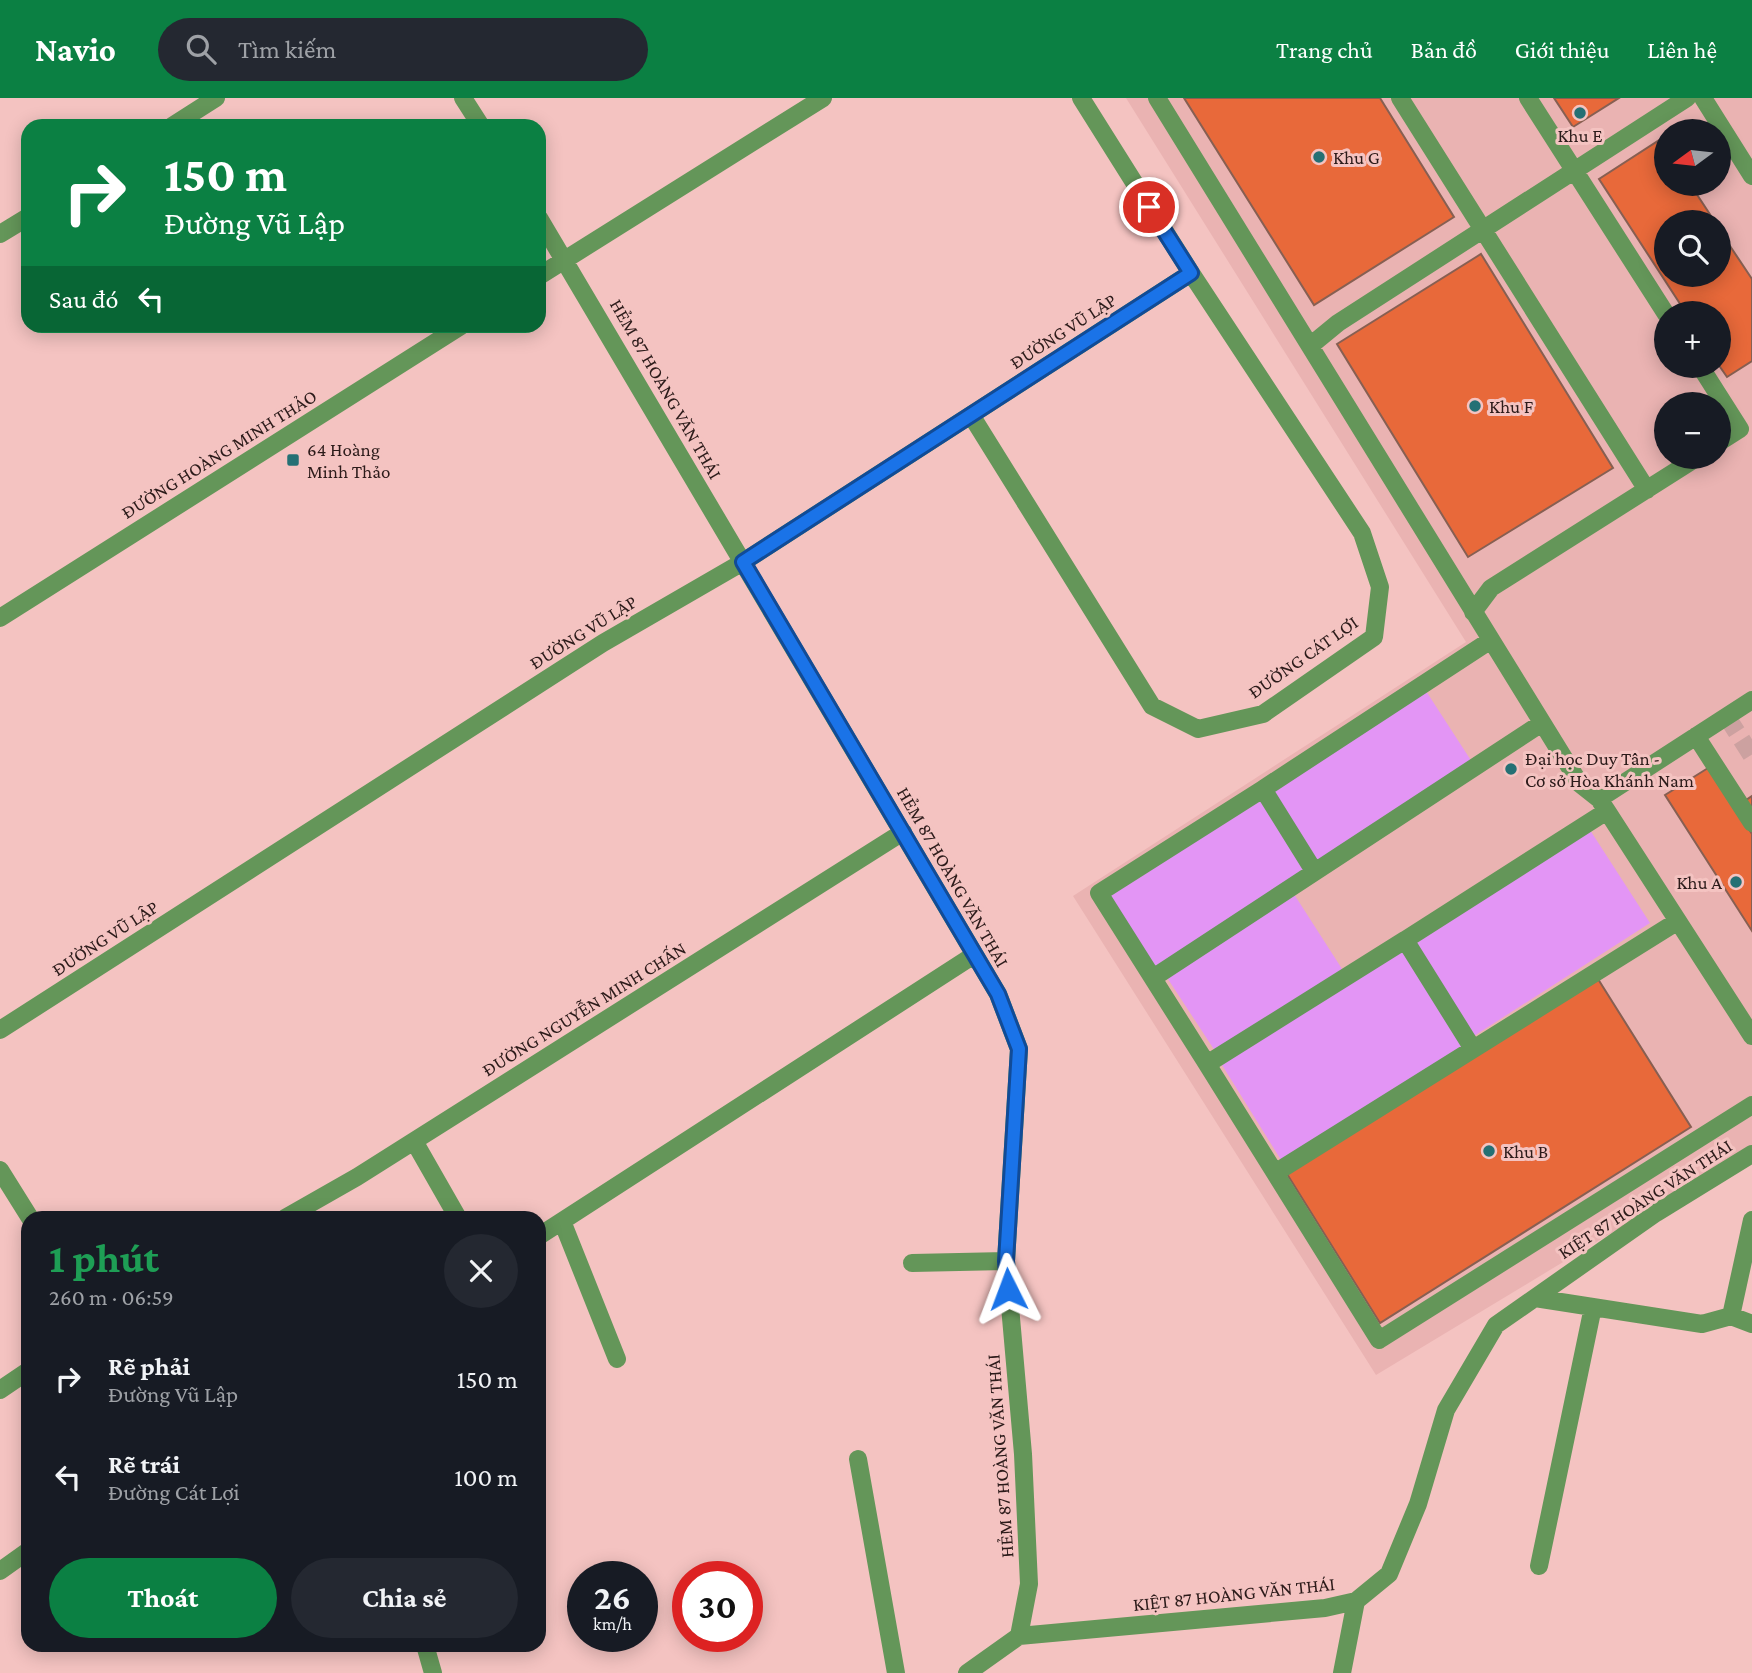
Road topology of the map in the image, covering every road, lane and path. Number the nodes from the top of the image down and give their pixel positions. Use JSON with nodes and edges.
{"nodes":[{"id":1,"x":216,"y":98,"type":"edge"},
{"id":2,"x":463,"y":98,"type":"edge"},
{"id":3,"x":822,"y":98,"type":"edge"},
{"id":4,"x":1081,"y":98,"type":"edge"},
{"id":5,"x":1157,"y":98,"type":"edge"},
{"id":6,"x":1401,"y":98,"type":"edge"},
{"id":7,"x":1528,"y":98,"type":"edge"},
{"id":8,"x":1687,"y":98,"type":"edge"},
{"id":9,"x":1703,"y":98,"type":"edge"},
{"id":10,"x":183,"y":119,"type":"edge"},
{"id":11,"x":476,"y":119,"type":"edge"},
{"id":12,"x":1574,"y":170,"type":"junction"},
{"id":13,"x":1752,"y":176,"type":"edge"},
{"id":14,"x":21,"y":221,"type":"edge"},
{"id":15,"x":546,"y":229,"type":"edge"},
{"id":16,"x":1482,"y":230,"type":"junction"},
{"id":17,"x":0,"y":234,"type":"edge"},
{"id":18,"x":565,"y":260,"type":"junction"},
{"id":19,"x":546,"y":272,"type":"edge"},
{"id":20,"x":1191,"y":273,"type":"junction"},
{"id":21,"x":1658,"y":301,"type":"edge"},
{"id":22,"x":450,"y":333,"type":"edge"},
{"id":23,"x":1310,"y":346,"type":"junction"},
{"id":24,"x":1709,"y":378,"type":"edge"},
{"id":25,"x":971,"y":415,"type":"junction"},
{"id":26,"x":1746,"y":425,"type":"edge"},
{"id":27,"x":1731,"y":435,"type":"edge"},
{"id":28,"x":1679,"y":469,"type":"edge"},
{"id":29,"x":1647,"y":490,"type":"junction"},
{"id":30,"x":743,"y":562,"type":"junction"},
{"id":31,"x":1473,"y":612,"type":"junction"},
{"id":32,"x":0,"y":618,"type":"edge"},
{"id":33,"x":1491,"y":640,"type":"junction"},
{"id":34,"x":1752,"y":700,"type":"edge"},
{"id":35,"x":1542,"y":723,"type":"junction"},
{"id":36,"x":1696,"y":736,"type":"junction"},
{"id":37,"x":1263,"y":789,"type":"junction"},
{"id":38,"x":1603,"y":805,"type":"junction"},
{"id":39,"x":1752,"y":823,"type":"edge"},
{"id":40,"x":903,"y":832,"type":"junction"},
{"id":41,"x":1314,"y":871,"type":"junction"},
{"id":42,"x":1678,"y":921,"type":"junction"},
{"id":43,"x":1405,"y":940,"type":"junction"},
{"id":44,"x":974,"y":955,"type":"junction"},
{"id":45,"x":1153,"y":978,"type":"junction"},
{"id":46,"x":0,"y":1030,"type":"edge"},
{"id":47,"x":1752,"y":1036,"type":"edge"},
{"id":48,"x":1473,"y":1049,"type":"junction"},
{"id":49,"x":1207,"y":1064,"type":"junction"},
{"id":50,"x":1752,"y":1105,"type":"edge"},
{"id":51,"x":414,"y":1141,"type":"junction"},
{"id":52,"x":1752,"y":1154,"type":"edge"},
{"id":53,"x":0,"y":1170,"type":"edge"},
{"id":54,"x":1275,"y":1173,"type":"junction"},
{"id":55,"x":26,"y":1211,"type":"edge"},
{"id":56,"x":297,"y":1211,"type":"edge"},
{"id":57,"x":454,"y":1211,"type":"edge"},
{"id":58,"x":1752,"y":1220,"type":"edge"},
{"id":59,"x":562,"y":1221,"type":"junction"},
{"id":60,"x":546,"y":1231,"type":"edge"},
{"id":61,"x":1006,"y":1261,"type":"junction"},
{"id":62,"x":912,"y":1263,"type":"dead end"},
{"id":63,"x":1535,"y":1298,"type":"junction"},
{"id":64,"x":1593,"y":1307,"type":"junction"},
{"id":65,"x":1731,"y":1316,"type":"junction"},
{"id":66,"x":1752,"y":1324,"type":"edge"},
{"id":67,"x":617,"y":1359,"type":"dead end"},
{"id":68,"x":21,"y":1376,"type":"edge"},
{"id":69,"x":0,"y":1390,"type":"edge"},
{"id":70,"x":858,"y":1459,"type":"dead end"},
{"id":71,"x":21,"y":1555,"type":"edge"},
{"id":72,"x":1539,"y":1566,"type":"dead end"},
{"id":73,"x":0,"y":1571,"type":"edge"},
{"id":74,"x":1356,"y":1601,"type":"junction"},
{"id":75,"x":1019,"y":1636,"type":"junction"},
{"id":76,"x":427,"y":1652,"type":"edge"},
{"id":77,"x":433,"y":1673,"type":"edge"},
{"id":78,"x":896,"y":1673,"type":"edge"},
{"id":79,"x":967,"y":1673,"type":"edge"},
{"id":80,"x":1342,"y":1673,"type":"edge"}],
"edges":[{"from":1,"to":10,"type":"street"},
{"from":2,"to":11,"type":"street"},
{"from":3,"to":18,"type":"street"},
{"from":4,"to":20,"type":"street","name":"ĐƯỜNG CÁT LỢI"},
{"from":5,"to":23,"type":"street"},
{"from":6,"to":16,"type":"street"},
{"from":7,"to":12,"type":"street"},
{"from":8,"to":12,"type":"street"},
{"from":9,"to":13,"type":"street"},
{"from":12,"to":16,"type":"street"},
{"from":12,"to":21,"type":"street"},
{"from":14,"to":17,"type":"street"},
{"from":15,"to":18,"type":"street","name":"HẺM 87 HOÀNG VĂN THÁI"},
{"from":16,"to":23,"type":"street"},
{"from":16,"to":29,"type":"street"},
{"from":18,"to":19,"type":"street"},
{"from":18,"to":30,"type":"street","name":"HẺM 87 HOÀNG VĂN THÁI"},
{"from":20,"to":25,"type":"street","name":"ĐƯỜNG VŨ LẬP"},
{"from":20,"to":25,"type":"street","name":"ĐƯỜNG CÁT LỢI"},
{"from":22,"to":32,"type":"street","name":"ĐƯỜNG HOÀNG MINH THẢO"},
{"from":23,"to":31,"type":"street"},
{"from":24,"to":26,"type":"street"},
{"from":25,"to":30,"type":"street","name":"ĐƯỜNG VŨ LẬP"},
{"from":26,"to":27,"type":"street"},
{"from":28,"to":29,"type":"street"},
{"from":29,"to":31,"type":"street"},
{"from":30,"to":40,"type":"street","name":"HẺM 87 HOÀNG VĂN THÁI"},
{"from":30,"to":46,"type":"street","name":"ĐƯỜNG VŨ LẬP"},
{"from":31,"to":33,"type":"street"},
{"from":33,"to":35,"type":"street"},
{"from":33,"to":37,"type":"street"},
{"from":34,"to":36,"type":"street"},
{"from":35,"to":38,"type":"street"},
{"from":35,"to":41,"type":"street"},
{"from":36,"to":38,"type":"street"},
{"from":36,"to":39,"type":"street"},
{"from":37,"to":41,"type":"street"},
{"from":37,"to":45,"type":"street"},
{"from":38,"to":42,"type":"street"},
{"from":38,"to":43,"type":"street"},
{"from":40,"to":44,"type":"street","name":"HẺM 87 HOÀNG VĂN THÁI"},
{"from":40,"to":51,"type":"street","name":"ĐƯỜNG NGUYỄN MINH CHẤN"},
{"from":41,"to":45,"type":"street"},
{"from":42,"to":47,"type":"street"},
{"from":42,"to":48,"type":"street"},
{"from":43,"to":48,"type":"street"},
{"from":43,"to":49,"type":"street"},
{"from":44,"to":59,"type":"street"},
{"from":44,"to":61,"type":"street","name":"HẺM 87 HOÀNG VĂN THÁI"},
{"from":45,"to":49,"type":"street"},
{"from":48,"to":54,"type":"street"},
{"from":49,"to":54,"type":"street"},
{"from":50,"to":54,"type":"street"},
{"from":51,"to":56,"type":"street","name":"ĐƯỜNG NGUYỄN MINH CHẤN"},
{"from":51,"to":57,"type":"street"},
{"from":52,"to":63,"type":"street","name":"KIỆT 87 HOÀNG VĂN THÁI"},
{"from":53,"to":55,"type":"street"},
{"from":58,"to":65,"type":"street"},
{"from":59,"to":60,"type":"street"},
{"from":59,"to":67,"type":"street"},
{"from":61,"to":62,"type":"street"},
{"from":61,"to":75,"type":"street","name":"HẺM 87 HOÀNG VĂN THÁI"},
{"from":63,"to":64,"type":"street"},
{"from":63,"to":74,"type":"street","name":"KIỆT 87 HOÀNG VĂN THÁI"},
{"from":64,"to":65,"type":"street"},
{"from":64,"to":72,"type":"street"},
{"from":65,"to":66,"type":"street"},
{"from":68,"to":69,"type":"street"},
{"from":70,"to":78,"type":"street"},
{"from":71,"to":73,"type":"street"},
{"from":74,"to":75,"type":"street","name":"KIỆT 87 HOÀNG VĂN THÁI"},
{"from":74,"to":80,"type":"street"},
{"from":75,"to":79,"type":"street"},
{"from":76,"to":77,"type":"street"}]}
